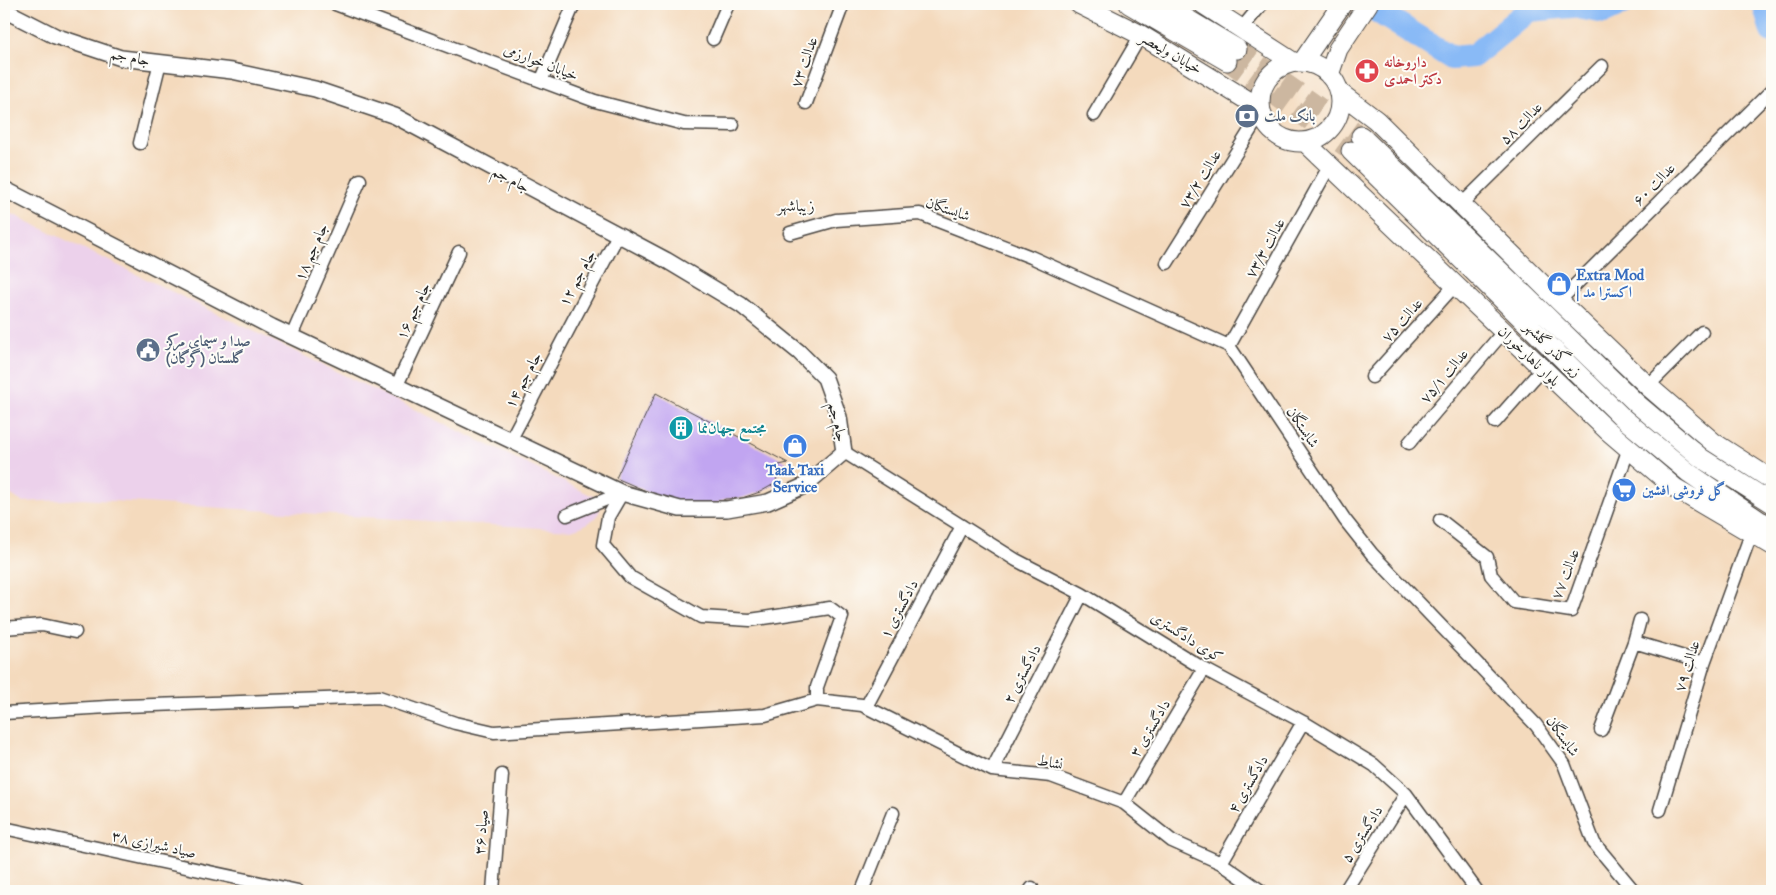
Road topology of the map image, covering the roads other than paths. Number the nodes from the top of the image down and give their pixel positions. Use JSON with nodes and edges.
{"nodes":[{"id":1,"x":574,"y":4,"type":"edge"},
{"id":2,"x":728,"y":4,"type":"edge"},
{"id":3,"x":843,"y":4,"type":"edge"},
{"id":4,"x":1079,"y":4,"type":"edge"},
{"id":5,"x":1129,"y":4,"type":"edge"},
{"id":6,"x":1162,"y":4,"type":"edge"},
{"id":7,"x":1203,"y":4,"type":"edge"},
{"id":8,"x":1262,"y":4,"type":"edge"},
{"id":9,"x":1342,"y":4,"type":"edge"},
{"id":10,"x":1368,"y":4,"type":"edge"},
{"id":11,"x":339,"y":5,"type":"edge"},
{"id":12,"x":4,"y":10,"type":"edge"},
{"id":13,"x":1246,"y":30,"type":"junction"},
{"id":14,"x":1141,"y":35,"type":"junction"},
{"id":15,"x":713,"y":39,"type":"dead end"},
{"id":16,"x":160,"y":62,"type":"junction"},
{"id":17,"x":1298,"y":62,"type":"junction"},
{"id":18,"x":1602,"y":66,"type":"dead end"},
{"id":19,"x":1208,"y":74,"type":"junction"},
{"id":20,"x":1329,"y":75,"type":"junction"},
{"id":21,"x":542,"y":79,"type":"junction"},
{"id":22,"x":1772,"y":90,"type":"edge"},
{"id":23,"x":1339,"y":92,"type":"junction"},
{"id":24,"x":806,"y":103,"type":"dead end"},
{"id":25,"x":1260,"y":110,"type":"junction"},
{"id":26,"x":1094,"y":115,"type":"dead end"},
{"id":27,"x":1376,"y":120,"type":"junction"},
{"id":28,"x":733,"y":125,"type":"dead end"},
{"id":29,"x":1305,"y":142,"type":"junction"},
{"id":30,"x":140,"y":143,"type":"dead end"},
{"id":31,"x":1335,"y":169,"type":"junction"},
{"id":32,"x":360,"y":180,"type":"dead end"},
{"id":33,"x":4,"y":189,"type":"edge"},
{"id":34,"x":1462,"y":204,"type":"junction"},
{"id":35,"x":790,"y":233,"type":"dead end"},
{"id":36,"x":618,"y":235,"type":"junction"},
{"id":37,"x":459,"y":252,"type":"dead end"},
{"id":38,"x":1167,"y":263,"type":"dead end"},
{"id":39,"x":1456,"y":284,"type":"junction"},
{"id":40,"x":1559,"y":302,"type":"junction"},
{"id":41,"x":1504,"y":331,"type":"junction"},
{"id":42,"x":1702,"y":332,"type":"dead end"},
{"id":43,"x":292,"y":336,"type":"junction"},
{"id":44,"x":564,"y":337,"type":"joint"},
{"id":45,"x":1228,"y":346,"type":"junction"},
{"id":46,"x":1542,"y":369,"type":"junction"},
{"id":47,"x":1372,"y":377,"type":"dead end"},
{"id":48,"x":397,"y":385,"type":"junction"},
{"id":49,"x":1648,"y":386,"type":"junction"},
{"id":50,"x":1495,"y":422,"type":"dead end"},
{"id":51,"x":511,"y":439,"type":"junction"},
{"id":52,"x":1409,"y":443,"type":"dead end"},
{"id":53,"x":1629,"y":448,"type":"junction"},
{"id":54,"x":844,"y":452,"type":"junction"},
{"id":55,"x":1772,"y":480,"type":"edge"},
{"id":56,"x":622,"y":493,"type":"junction"},
{"id":57,"x":1772,"y":502,"type":"edge"},
{"id":58,"x":567,"y":515,"type":"dead end"},
{"id":59,"x":1440,"y":520,"type":"dead end"},
{"id":60,"x":962,"y":526,"type":"junction"},
{"id":61,"x":1772,"y":526,"type":"edge"},
{"id":62,"x":1751,"y":534,"type":"junction"},
{"id":63,"x":1772,"y":545,"type":"edge"},
{"id":64,"x":1082,"y":594,"type":"junction"},
{"id":65,"x":1640,"y":620,"type":"dead end"},
{"id":66,"x":4,"y":628,"type":"edge"},
{"id":67,"x":75,"y":632,"type":"dead end"},
{"id":68,"x":1634,"y":642,"type":"junction"},
{"id":69,"x":1704,"y":663,"type":"junction"},
{"id":70,"x":1204,"y":669,"type":"junction"},
{"id":71,"x":817,"y":700,"type":"junction"},
{"id":72,"x":866,"y":707,"type":"junction"},
{"id":73,"x":4,"y":713,"type":"edge"},
{"id":74,"x":1303,"y":722,"type":"junction"},
{"id":75,"x":1601,"y":730,"type":"dead end"},
{"id":76,"x":992,"y":770,"type":"junction"},
{"id":77,"x":502,"y":775,"type":"dead end"},
{"id":78,"x":1406,"y":794,"type":"junction"},
{"id":79,"x":1124,"y":803,"type":"junction"},
{"id":80,"x":1660,"y":810,"type":"dead end"},
{"id":81,"x":893,"y":813,"type":"dead end"},
{"id":82,"x":4,"y":828,"type":"edge"},
{"id":83,"x":1221,"y":863,"type":"junction"},
{"id":84,"x":298,"y":891,"type":"edge"},
{"id":85,"x":493,"y":891,"type":"edge"},
{"id":86,"x":862,"y":891,"type":"edge"},
{"id":87,"x":1261,"y":891,"type":"edge"},
{"id":88,"x":1345,"y":891,"type":"edge"},
{"id":89,"x":1477,"y":891,"type":"edge"},
{"id":90,"x":1634,"y":891,"type":"edge"}],
"edges":[{"from":1,"to":21,"type":"street"},
{"from":2,"to":15,"type":"street"},
{"from":3,"to":24,"type":"street","name":"عدالت ۷۳"},
{"from":4,"to":14,"type":"main road","name":"خیابان ولیعصر"},
{"from":5,"to":6,"type":"main road"},
{"from":7,"to":13,"type":"main road"},
{"from":8,"to":13,"type":"street"},
{"from":9,"to":17,"type":"main road"},
{"from":10,"to":20,"type":"main road"},
{"from":11,"to":21,"type":"street","name":"خیابان خوارزمی"},
{"from":12,"to":16,"type":"street","name":"جام جم"},
{"from":13,"to":17,"type":"main road"},
{"from":13,"to":19,"type":"main road"},
{"from":14,"to":19,"type":"main road","name":"خیابان ولیعصر"},
{"from":14,"to":26,"type":"street"},
{"from":16,"to":30,"type":"street"},
{"from":16,"to":36,"type":"street","name":"جام جم"},
{"from":17,"to":20,"type":"main road"},
{"from":17,"to":25,"type":"main road"},
{"from":18,"to":34,"type":"street","name":"عدالت ۵۸"},
{"from":19,"to":25,"type":"main road","name":"خیابان ولیعصر"},
{"from":20,"to":23,"type":"main road"},
{"from":21,"to":28,"type":"street","name":"خیابان خوارزمی"},
{"from":22,"to":40,"type":"street","name":"عدالت ۶۰"},
{"from":23,"to":27,"type":"main road"},
{"from":23,"to":29,"type":"main road"},
{"from":25,"to":29,"type":"main road"},
{"from":25,"to":38,"type":"street","name":"عدالت ۷۳/۲"},
{"from":27,"to":31,"type":"main road"},
{"from":27,"to":34,"type":"main road"},
{"from":29,"to":31,"type":"main road","name":"بلوار ناهارخوران"},
{"from":31,"to":39,"type":"main road","name":"بلوار ناهارخوران"},
{"from":31,"to":45,"type":"street","name":"۷۳/۳ عدالت"},
{"from":32,"to":43,"type":"street","name":"۱۸ جام جم"},
{"from":33,"to":43,"type":"street","name":"جام جم"},
{"from":34,"to":40,"type":"main road"},
{"from":35,"to":45,"type":"street","name":"شایستگان"},
{"from":36,"to":44,"type":"street","name":"۱۲ جام جم"},
{"from":36,"to":54,"type":"street","name":"جام جم"},
{"from":37,"to":48,"type":"street","name":"۱۶ جام جم"},
{"from":39,"to":41,"type":"main road","name":"بلوار ناهارخوران"},
{"from":39,"to":47,"type":"street","name":"۷۵ عدالت"},
{"from":40,"to":49,"type":"main road"},
{"from":41,"to":46,"type":"main road","name":"بلوار ناهارخوران"},
{"from":41,"to":52,"type":"street","name":"۷۵/۱ عدالت"},
{"from":42,"to":49,"type":"street"},
{"from":43,"to":48,"type":"street","name":"جام جم"},
{"from":44,"to":51,"type":"street","name":"۱۴ جام جم"},
{"from":45,"to":90,"type":"street","name":"شایستگان"},
{"from":46,"to":50,"type":"street"},
{"from":46,"to":53,"type":"main road","name":"بلوار ناهارخوران"},
{"from":48,"to":51,"type":"street","name":"جام جم"},
{"from":49,"to":55,"type":"main road"},
{"from":51,"to":56,"type":"street","name":"جام جم"},
{"from":53,"to":59,"type":"street","name":"عدالت ۷۷"},
{"from":53,"to":62,"type":"main road","name":"بلوار ناهارخوران"},
{"from":54,"to":56,"type":"street","name":"جام جم"},
{"from":54,"to":60,"type":"street","name":"کوی دادگستری"},
{"from":56,"to":58,"type":"street"},
{"from":56,"to":71,"type":"street"},
{"from":57,"to":61,"type":"main road","name":"زیر گذر گلشهر"},
{"from":60,"to":64,"type":"street","name":"کوی دادگستری"},
{"from":60,"to":72,"type":"street","name":"دادگستری ۱"},
{"from":62,"to":63,"type":"main road","name":"بلوار ناهارخوران"},
{"from":62,"to":69,"type":"street","name":"عدالت ۷۹"},
{"from":64,"to":70,"type":"street","name":"کوی دادگستری"},
{"from":64,"to":76,"type":"street","name":"دادگستری ۲"},
{"from":65,"to":68,"type":"street"},
{"from":66,"to":67,"type":"street"},
{"from":68,"to":69,"type":"street"},
{"from":68,"to":75,"type":"street"},
{"from":69,"to":80,"type":"street","name":"عدالت ۷۹"},
{"from":70,"to":74,"type":"street","name":"کوی دادگستری"},
{"from":70,"to":79,"type":"street","name":"دادگستری ۳"},
{"from":71,"to":72,"type":"street","name":"نشاط"},
{"from":71,"to":73,"type":"street"},
{"from":72,"to":76,"type":"street","name":"نشاط"},
{"from":74,"to":78,"type":"street","name":"کوی دادگستری"},
{"from":74,"to":83,"type":"street","name":"دادگستری ۴"},
{"from":76,"to":79,"type":"street","name":"نشاط"},
{"from":77,"to":85,"type":"street","name":"صیاد ۳۶"},
{"from":78,"to":88,"type":"street","name":"دادگستری ۵"},
{"from":78,"to":89,"type":"street","name":"کوی دادگستری"},
{"from":79,"to":83,"type":"street","name":"نشاط"},
{"from":81,"to":86,"type":"street"},
{"from":82,"to":84,"type":"street","name":"صیاد شیرازی ۳۸"},
{"from":83,"to":87,"type":"street","name":"نشاط"}]}
